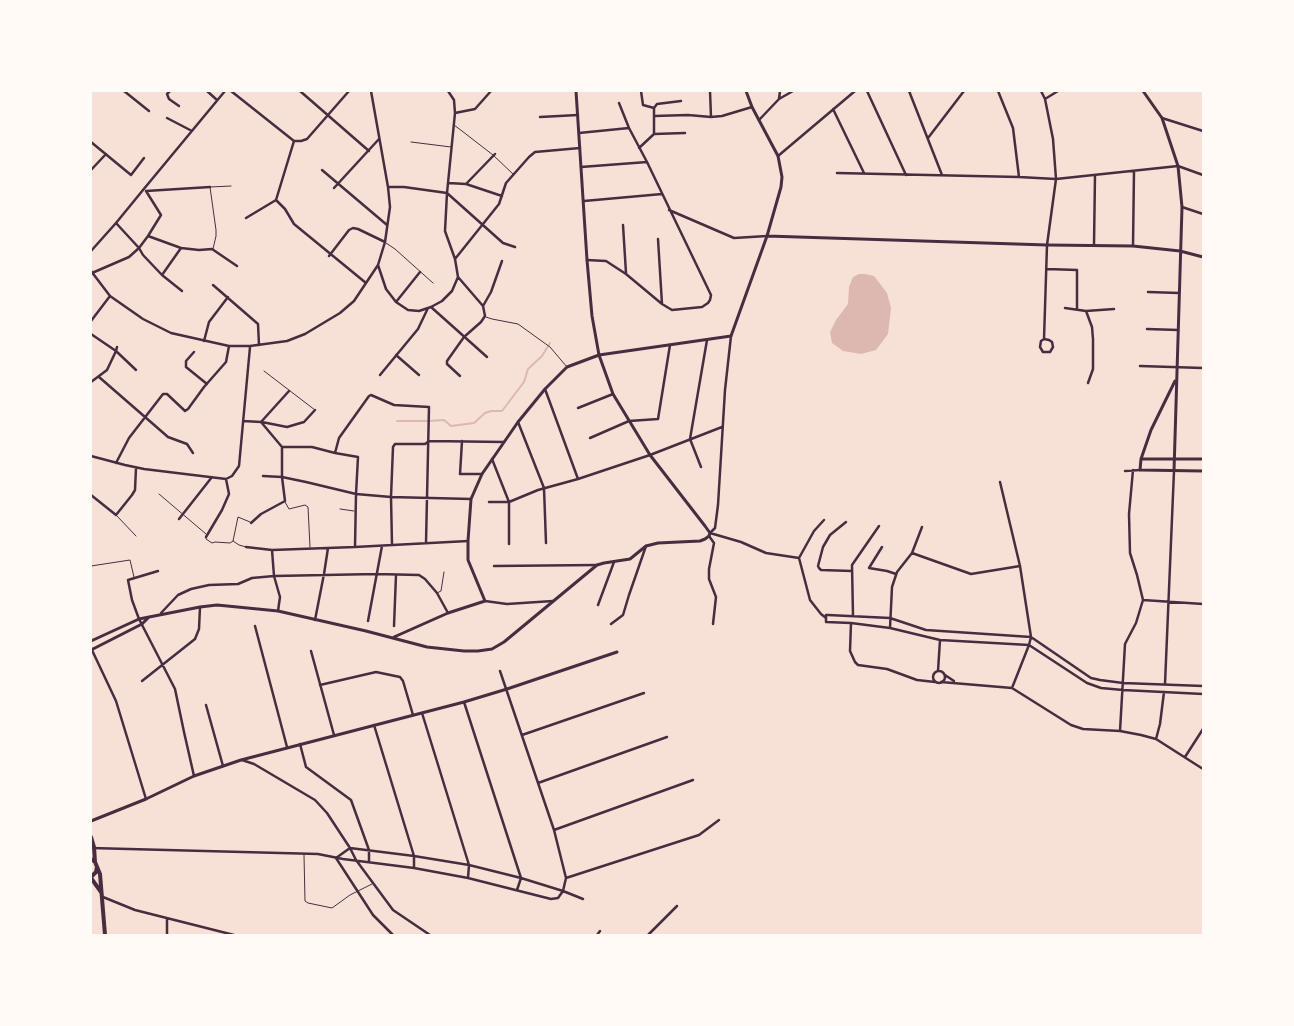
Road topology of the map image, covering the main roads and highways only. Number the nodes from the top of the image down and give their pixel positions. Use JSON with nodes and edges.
{"nodes":[{"id":1,"x":91,"y":837,"type":"edge"},
{"id":2,"x":93,"y":847,"type":"edge"},
{"id":3,"x":93,"y":861,"type":"edge"},
{"id":4,"x":97,"y":867,"type":"junction"},
{"id":5,"x":91,"y":878,"type":"edge"},
{"id":6,"x":102,"y":896,"type":"junction"},
{"id":7,"x":104,"y":935,"type":"edge"}],
"edges":[{"from":1,"to":2,"type":"main road"},
{"from":2,"to":3,"type":"main road"},
{"from":3,"to":4,"type":"main road"},
{"from":4,"to":5,"type":"main road"},
{"from":4,"to":6,"type":"main road"},
{"from":5,"to":6,"type":"main road"},
{"from":6,"to":7,"type":"main road"}]}
